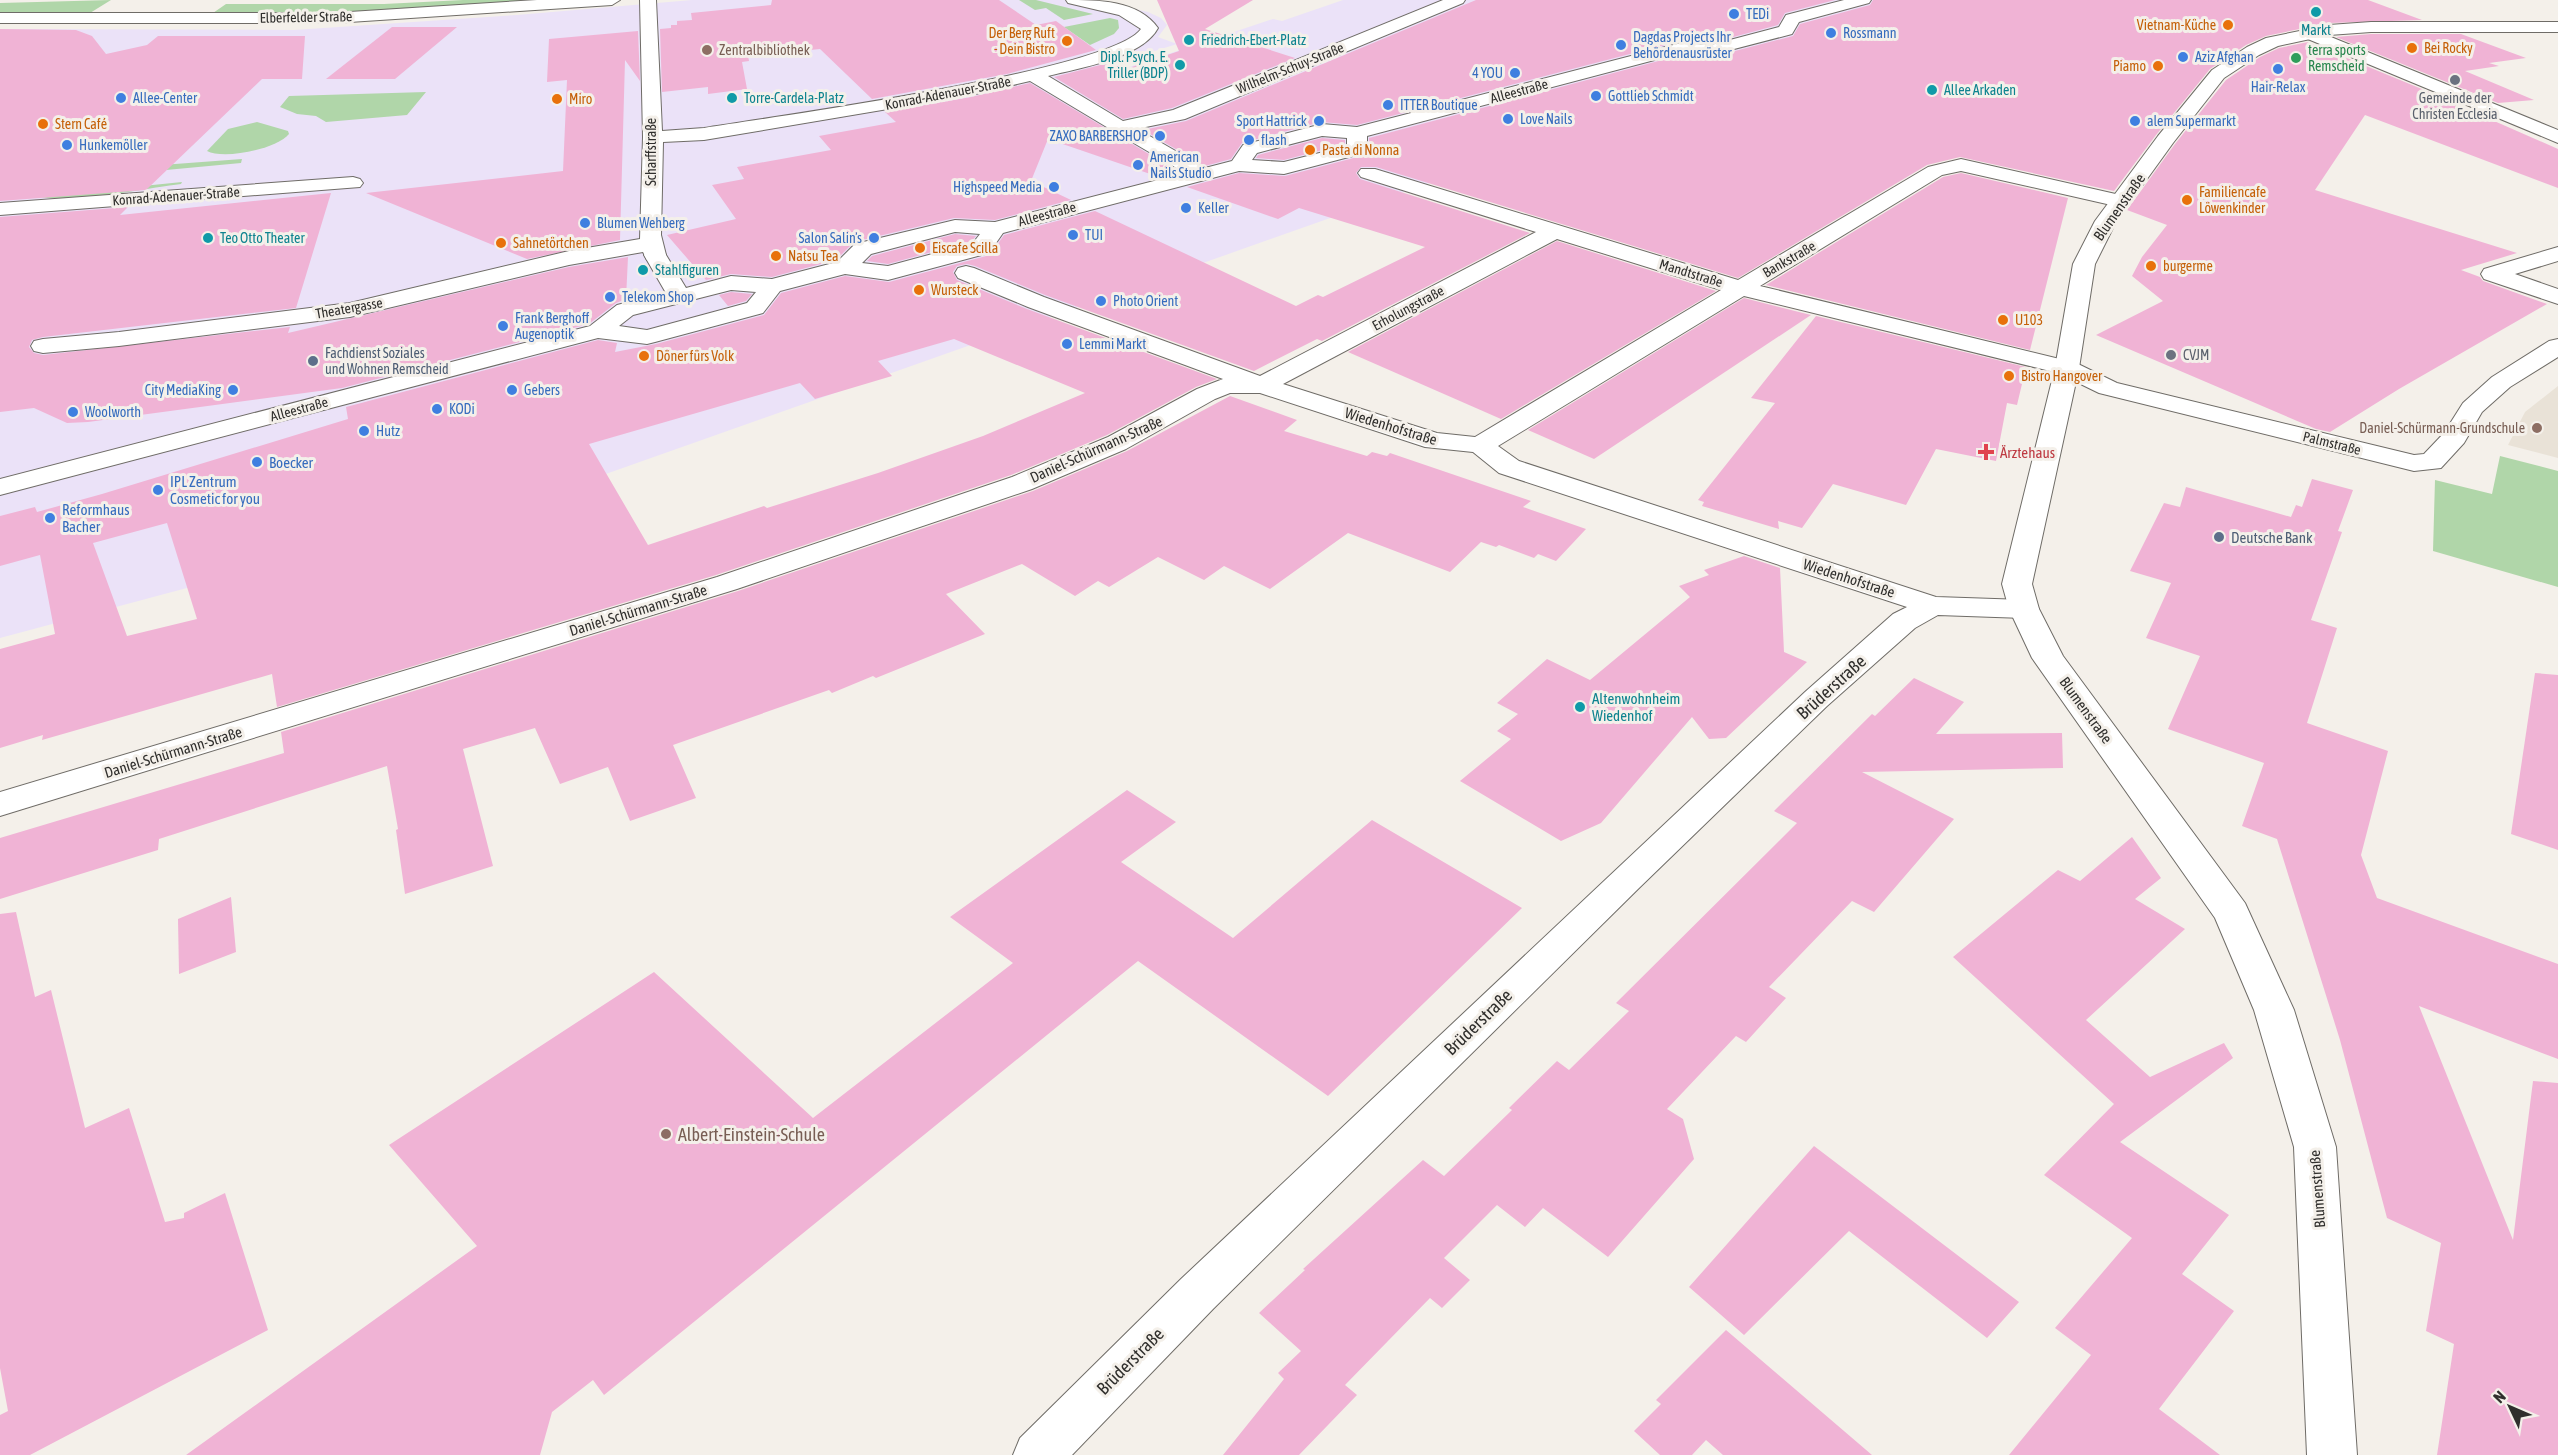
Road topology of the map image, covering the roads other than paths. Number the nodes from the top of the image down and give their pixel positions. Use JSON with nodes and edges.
{"nodes":[{"id":1,"x":168,"y":0,"type":"edge"},
{"id":2,"x":612,"y":0,"type":"edge"},
{"id":3,"x":1074,"y":0,"type":"edge"},
{"id":4,"x":1457,"y":0,"type":"edge"},
{"id":5,"x":1863,"y":0,"type":"edge"},
{"id":6,"x":648,"y":8,"type":"edge"},
{"id":7,"x":0,"y":18,"type":"edge"},
{"id":8,"x":139,"y":19,"type":"junction"},
{"id":9,"x":1756,"y":19,"type":"dead end"},
{"id":10,"x":1792,"y":19,"type":"junction"},
{"id":11,"x":2558,"y":27,"type":"edge"},
{"id":12,"x":2309,"y":33,"type":"junction"},
{"id":13,"x":1699,"y":34,"type":"dead end"},
{"id":14,"x":1681,"y":48,"type":"junction"},
{"id":15,"x":1033,"y":75,"type":"junction"},
{"id":16,"x":1123,"y":129,"type":"junction"},
{"id":17,"x":1358,"y":133,"type":"junction"},
{"id":18,"x":652,"y":137,"type":"junction"},
{"id":19,"x":2558,"y":137,"type":"edge"},
{"id":20,"x":1321,"y":159,"type":"junction"},
{"id":21,"x":1239,"y":165,"type":"junction"},
{"id":22,"x":1201,"y":174,"type":"junction"},
{"id":23,"x":353,"y":183,"type":"dead end"},
{"id":24,"x":2120,"y":201,"type":"junction"},
{"id":25,"x":0,"y":208,"type":"edge"},
{"id":26,"x":995,"y":228,"type":"junction"},
{"id":27,"x":1555,"y":231,"type":"junction"},
{"id":28,"x":653,"y":250,"type":"junction"},
{"id":29,"x":2558,"y":254,"type":"edge"},
{"id":30,"x":935,"y":260,"type":"junction"},
{"id":31,"x":845,"y":267,"type":"junction"},
{"id":32,"x":772,"y":286,"type":"junction"},
{"id":33,"x":1739,"y":288,"type":"junction"},
{"id":34,"x":679,"y":296,"type":"junction"},
{"id":35,"x":2558,"y":297,"type":"edge"},
{"id":36,"x":598,"y":332,"type":"junction"},
{"id":37,"x":43,"y":346,"type":"dead end"},
{"id":38,"x":2558,"y":346,"type":"edge"},
{"id":39,"x":2067,"y":368,"type":"junction"},
{"id":40,"x":1262,"y":385,"type":"junction"},
{"id":41,"x":1480,"y":445,"type":"junction"},
{"id":42,"x":0,"y":487,"type":"edge"},
{"id":43,"x":1933,"y":606,"type":"junction"},
{"id":44,"x":2025,"y":609,"type":"junction"},
{"id":45,"x":0,"y":804,"type":"edge"},
{"id":46,"x":1038,"y":1455,"type":"edge"},
{"id":47,"x":2332,"y":1455,"type":"edge"}],
"edges":[{"from":1,"to":8,"type":"street"},
{"from":2,"to":8,"type":"street","name":"Elberfelder Straße"},
{"from":3,"to":15,"type":"street","name":"Konrad-Adenauer-Straße"},
{"from":4,"to":16,"type":"street","name":"Wilhelm-Schuy-Straße"},
{"from":5,"to":10,"type":"street","name":"Alleestraße"},
{"from":6,"to":18,"type":"street","name":"Scharffstraße"},
{"from":7,"to":8,"type":"street","name":"Elberfelder Straße"},
{"from":9,"to":10,"type":"street","name":"Alleestraße"},
{"from":10,"to":14,"type":"street","name":"Alleestraße"},
{"from":11,"to":12,"type":"street"},
{"from":12,"to":19,"type":"street"},
{"from":12,"to":24,"type":"street","name":"Blumenstraße"},
{"from":13,"to":14,"type":"street","name":"Alleestraße"},
{"from":14,"to":17,"type":"street","name":"Alleestraße"},
{"from":15,"to":16,"type":"street"},
{"from":15,"to":18,"type":"street","name":"Konrad-Adenauer-Straße"},
{"from":16,"to":22,"type":"street"},
{"from":17,"to":20,"type":"street","name":"Alleestraße"},
{"from":17,"to":21,"type":"street","name":"Alleestraße"},
{"from":18,"to":28,"type":"street","name":"Scharffstraße"},
{"from":20,"to":21,"type":"street","name":"Alleestraße"},
{"from":20,"to":27,"type":"street","name":"Mandtstraße"},
{"from":21,"to":22,"type":"street","name":"Alleestraße"},
{"from":22,"to":26,"type":"street","name":"Alleestraße"},
{"from":23,"to":25,"type":"street","name":"Konrad-Adenauer-Straße"},
{"from":24,"to":33,"type":"street","name":"Bankstraße"},
{"from":24,"to":39,"type":"street","name":"Blumenstraße"},
{"from":26,"to":30,"type":"street","name":"Alleestraße"},
{"from":26,"to":31,"type":"street","name":"Alleestraße"},
{"from":27,"to":33,"type":"street","name":"Mandtstraße"},
{"from":27,"to":40,"type":"street","name":"Erholungstraße"},
{"from":28,"to":34,"type":"street"},
{"from":28,"to":37,"type":"street","name":"Theatergasse"},
{"from":29,"to":35,"type":"street"},
{"from":30,"to":31,"type":"street","name":"Alleestraße"},
{"from":30,"to":40,"type":"street","name":"Wiedenhofstraße"},
{"from":31,"to":32,"type":"street","name":"Alleestraße"},
{"from":32,"to":34,"type":"street","name":"Alleestraße"},
{"from":32,"to":36,"type":"street","name":"Alleestraße"},
{"from":33,"to":39,"type":"street","name":"Mandtstraße"},
{"from":33,"to":41,"type":"street","name":"Bankstraße"},
{"from":34,"to":36,"type":"street","name":"Alleestraße"},
{"from":36,"to":42,"type":"street","name":"Alleestraße"},
{"from":38,"to":39,"type":"street","name":"Palmstraße"},
{"from":39,"to":44,"type":"street","name":"Blumenstraße"},
{"from":40,"to":41,"type":"street","name":"Wiedenhofstraße"},
{"from":40,"to":45,"type":"street","name":"Daniel-Schürmann-Straße"},
{"from":41,"to":43,"type":"street","name":"Wiedenhofstraße"},
{"from":43,"to":44,"type":"street","name":"Wiedenhofstraße"},
{"from":43,"to":46,"type":"street","name":"Brüderstraße"},
{"from":44,"to":47,"type":"street","name":"Blumenstraße"}]}
